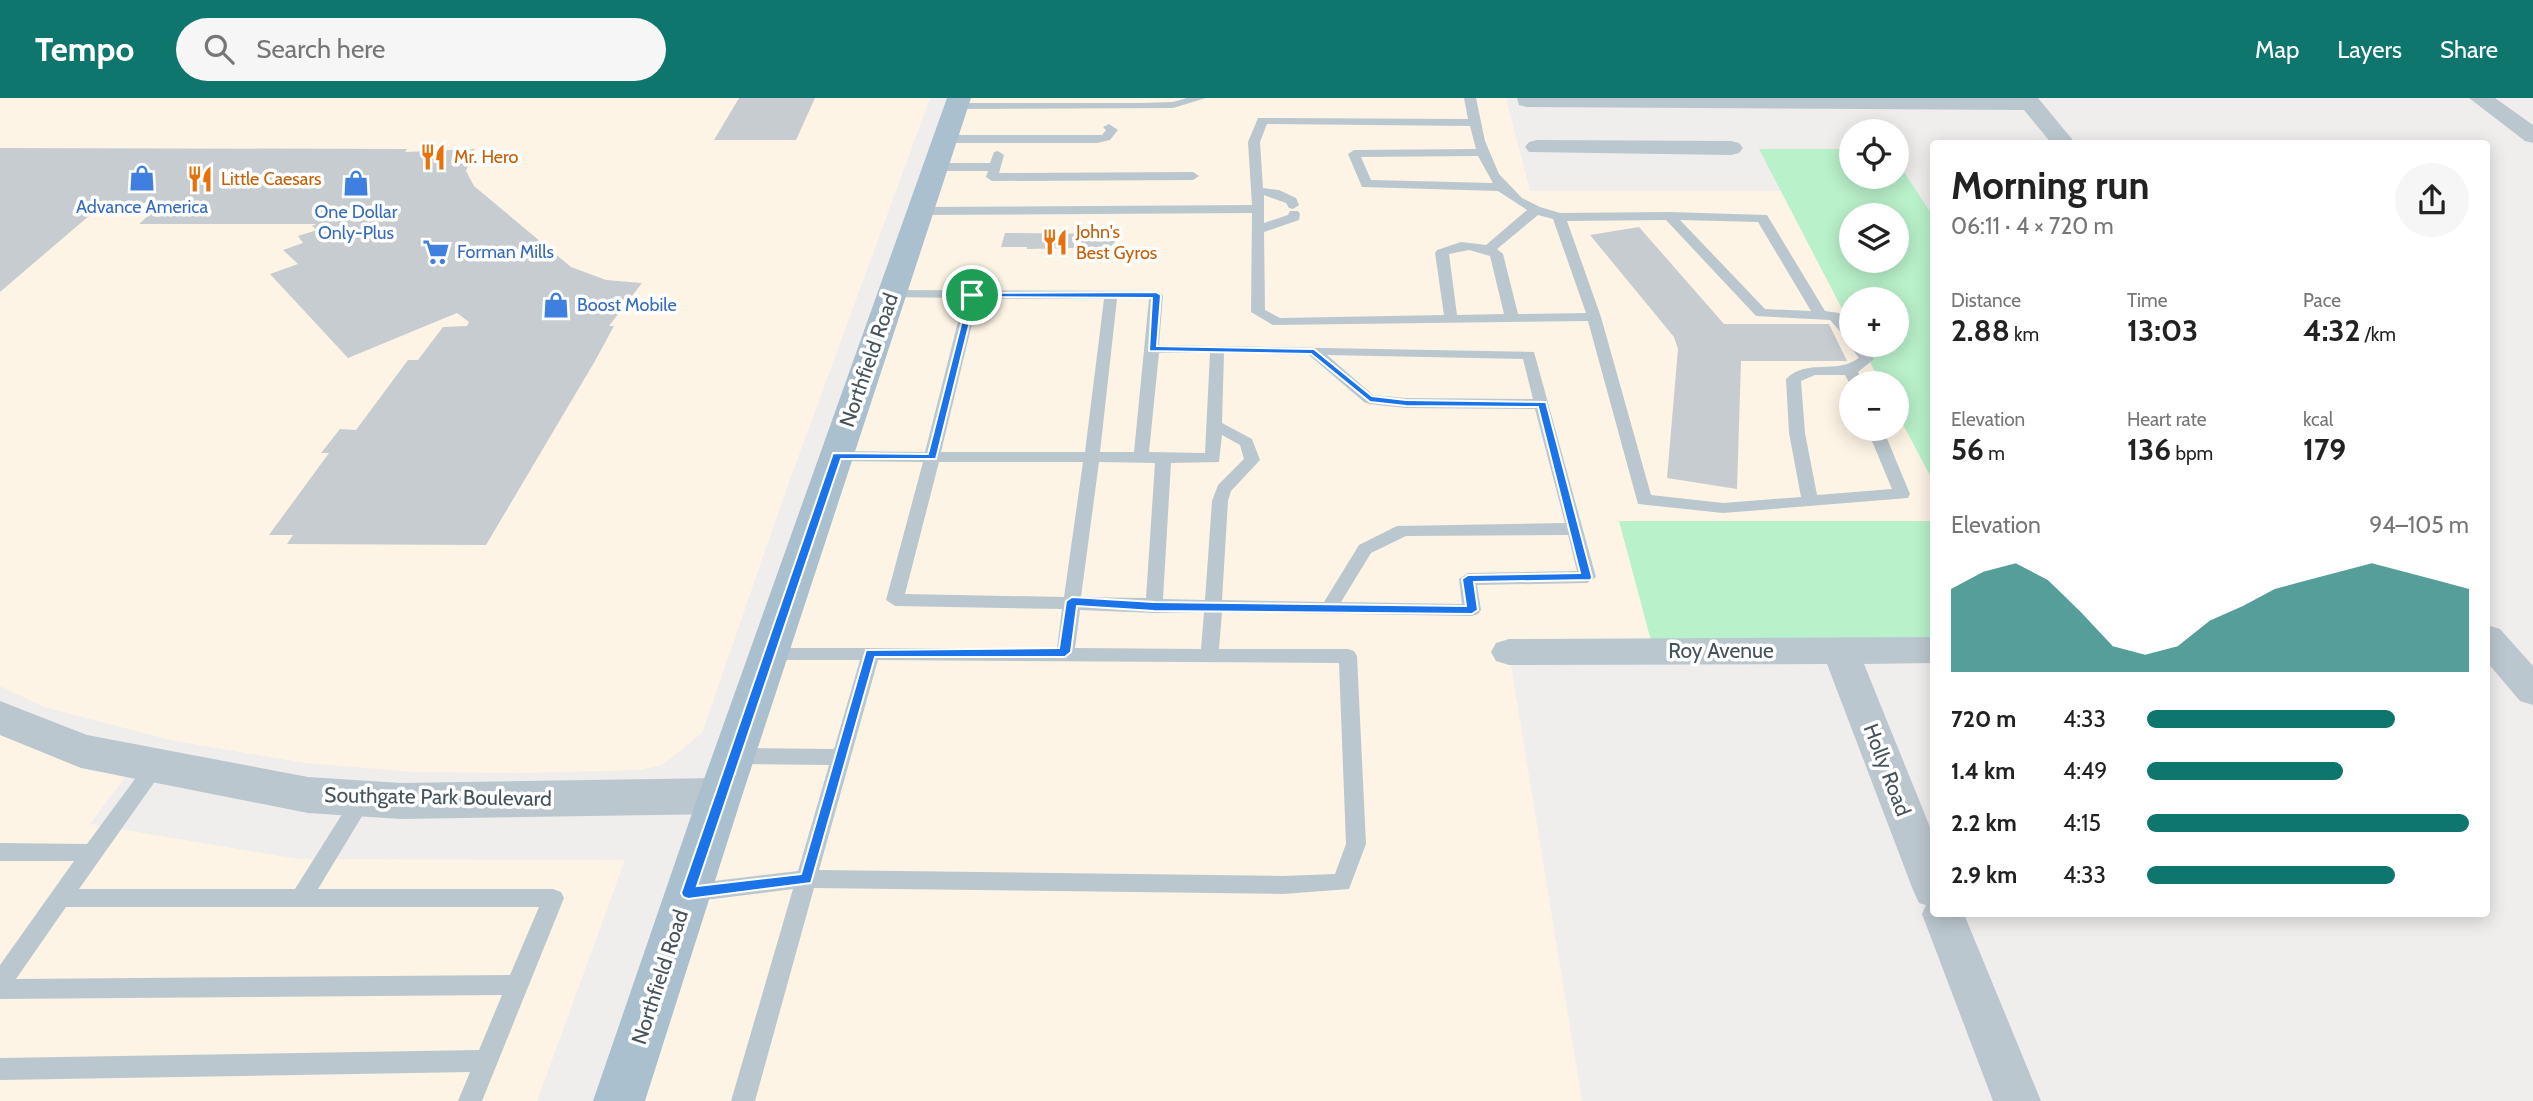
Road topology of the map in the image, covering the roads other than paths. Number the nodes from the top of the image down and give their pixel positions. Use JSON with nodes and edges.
{"nodes":[{"id":1,"x":1200,"y":98,"type":"edge"},
{"id":2,"x":1470,"y":98,"type":"edge"},
{"id":3,"x":2480,"y":98,"type":"edge"},
{"id":4,"x":1527,"y":100,"type":"dead end"},
{"id":5,"x":1740,"y":100,"type":"edge"},
{"id":6,"x":2028,"y":100,"type":"edge"},
{"id":7,"x":1624,"y":101,"type":"junction"},
{"id":8,"x":958,"y":102,"type":"edge"},
{"id":9,"x":1010,"y":102,"type":"edge"},
{"id":10,"x":1475,"y":123,"type":"junction"},
{"id":11,"x":1109,"y":127,"type":"dead end"},
{"id":12,"x":2533,"y":136,"type":"edge"},
{"id":13,"x":2062,"y":140,"type":"edge"},
{"id":14,"x":1537,"y":147,"type":"dead end"},
{"id":15,"x":1645,"y":148,"type":"junction"},
{"id":16,"x":1731,"y":148,"type":"dead end"},
{"id":17,"x":1482,"y":152,"type":"junction"},
{"id":18,"x":940,"y":153,"type":"junction"},
{"id":19,"x":1193,"y":176,"type":"dead end"},
{"id":20,"x":1499,"y":187,"type":"junction"},
{"id":21,"x":1257,"y":191,"type":"junction"},
{"id":22,"x":1258,"y":209,"type":"junction"},
{"id":23,"x":920,"y":211,"type":"junction"},
{"id":24,"x":1534,"y":211,"type":"junction"},
{"id":25,"x":1669,"y":216,"type":"junction"},
{"id":26,"x":1559,"y":217,"type":"junction"},
{"id":27,"x":1258,"y":230,"type":"junction"},
{"id":28,"x":1489,"y":249,"type":"junction"},
{"id":29,"x":892,"y":294,"type":"junction"},
{"id":30,"x":972,"y":295,"type":"junction"},
{"id":31,"x":1111,"y":295,"type":"junction"},
{"id":32,"x":1820,"y":315,"type":"junction"},
{"id":33,"x":1594,"y":317,"type":"junction"},
{"id":34,"x":1512,"y":318,"type":"junction"},
{"id":35,"x":1451,"y":319,"type":"junction"},
{"id":36,"x":1839,"y":322,"type":"edge"},
{"id":37,"x":1152,"y":349,"type":"junction"},
{"id":38,"x":1217,"y":349,"type":"junction"},
{"id":39,"x":1314,"y":352,"type":"junction"},
{"id":40,"x":1865,"y":357,"type":"edge"},
{"id":41,"x":1858,"y":371,"type":"edge"},
{"id":42,"x":1839,"y":375,"type":"edge"},
{"id":43,"x":1542,"y":404,"type":"junction"},
{"id":44,"x":1214,"y":425,"type":"junction"},
{"id":45,"x":1880,"y":441,"type":"edge"},
{"id":46,"x":837,"y":456,"type":"junction"},
{"id":47,"x":932,"y":457,"type":"junction"},
{"id":48,"x":1092,"y":457,"type":"junction"},
{"id":49,"x":1141,"y":457,"type":"junction"},
{"id":50,"x":1163,"y":457,"type":"junction"},
{"id":51,"x":1810,"y":500,"type":"junction"},
{"id":52,"x":1574,"y":529,"type":"junction"},
{"id":53,"x":1072,"y":601,"type":"junction"},
{"id":54,"x":1154,"y":607,"type":"junction"},
{"id":55,"x":1211,"y":607,"type":"junction"},
{"id":56,"x":1328,"y":609,"type":"junction"},
{"id":57,"x":2490,"y":646,"type":"edge"},
{"id":58,"x":1840,"y":650,"type":"junction"},
{"id":59,"x":1930,"y":650,"type":"edge"},
{"id":60,"x":1065,"y":652,"type":"junction"},
{"id":61,"x":1509,"y":652,"type":"dead end"},
{"id":62,"x":769,"y":653,"type":"junction"},
{"id":63,"x":871,"y":653,"type":"junction"},
{"id":64,"x":1210,"y":655,"type":"junction"},
{"id":65,"x":2533,"y":691,"type":"edge"},
{"id":66,"x":0,"y":717,"type":"edge"},
{"id":67,"x":841,"y":757,"type":"junction"},
{"id":68,"x":156,"y":765,"type":"junction"},
{"id":69,"x":726,"y":776,"type":"junction"},
{"id":70,"x":363,"y":798,"type":"junction"},
{"id":71,"x":0,"y":852,"type":"edge"},
{"id":72,"x":92,"y":853,"type":"junction"},
{"id":73,"x":806,"y":879,"type":"junction"},
{"id":74,"x":1930,"y":880,"type":"edge"},
{"id":75,"x":688,"y":893,"type":"junction"},
{"id":76,"x":60,"y":898,"type":"junction"},
{"id":77,"x":301,"y":898,"type":"junction"},
{"id":78,"x":1944,"y":917,"type":"edge"},
{"id":79,"x":0,"y":983,"type":"edge"},
{"id":80,"x":518,"y":985,"type":"junction"},
{"id":81,"x":0,"y":989,"type":"edge"},
{"id":82,"x":486,"y":1061,"type":"junction"},
{"id":83,"x":0,"y":1069,"type":"edge"},
{"id":84,"x":470,"y":1101,"type":"edge"},
{"id":85,"x":620,"y":1101,"type":"edge"},
{"id":86,"x":743,"y":1101,"type":"edge"},
{"id":87,"x":2017,"y":1101,"type":"edge"}],
"edges":[{"from":1,"to":9,"type":"lane"},
{"from":2,"to":10,"type":"lane"},
{"from":3,"to":12,"type":"street"},
{"from":4,"to":7,"type":"street"},
{"from":5,"to":6,"type":"street"},
{"from":5,"to":7,"type":"street"},
{"from":6,"to":13,"type":"street"},
{"from":7,"to":15,"type":"street"},
{"from":8,"to":9,"type":"lane"},
{"from":8,"to":18,"type":"main road","name":"Northfield Road"},
{"from":10,"to":17,"type":"lane"},
{"from":10,"to":21,"type":"lane"},
{"from":11,"to":18,"type":"lane"},
{"from":14,"to":15,"type":"street"},
{"from":15,"to":16,"type":"street"},
{"from":17,"to":20,"type":"lane"},
{"from":17,"to":20,"type":"lane"},
{"from":18,"to":19,"type":"lane"},
{"from":18,"to":23,"type":"main road","name":"Northfield Road"},
{"from":20,"to":24,"type":"lane"},
{"from":21,"to":22,"type":"lane"},
{"from":21,"to":27,"type":"lane"},
{"from":22,"to":23,"type":"lane"},
{"from":22,"to":27,"type":"lane"},
{"from":23,"to":29,"type":"main road","name":"Northfield Road"},
{"from":24,"to":26,"type":"lane"},
{"from":24,"to":28,"type":"lane"},
{"from":25,"to":26,"type":"lane"},
{"from":25,"to":32,"type":"lane"},
{"from":25,"to":32,"type":"lane"},
{"from":26,"to":33,"type":"lane"},
{"from":27,"to":35,"type":"lane"},
{"from":28,"to":34,"type":"lane"},
{"from":28,"to":35,"type":"lane"},
{"from":29,"to":30,"type":"lane"},
{"from":29,"to":46,"type":"main road","name":"Northfield Road"},
{"from":30,"to":31,"type":"lane"},
{"from":30,"to":47,"type":"lane"},
{"from":31,"to":37,"type":"lane"},
{"from":31,"to":48,"type":"lane"},
{"from":32,"to":36,"type":"lane"},
{"from":33,"to":34,"type":"lane"},
{"from":33,"to":51,"type":"lane"},
{"from":34,"to":35,"type":"lane"},
{"from":37,"to":38,"type":"lane"},
{"from":37,"to":49,"type":"lane"},
{"from":38,"to":39,"type":"lane"},
{"from":38,"to":44,"type":"lane"},
{"from":39,"to":43,"type":"lane"},
{"from":39,"to":43,"type":"lane"},
{"from":40,"to":41,"type":"lane"},
{"from":42,"to":51,"type":"lane"},
{"from":43,"to":52,"type":"lane"},
{"from":44,"to":50,"type":"lane"},
{"from":44,"to":55,"type":"lane"},
{"from":45,"to":51,"type":"lane"},
{"from":46,"to":47,"type":"lane"},
{"from":46,"to":62,"type":"main road","name":"Northfield Road"},
{"from":47,"to":48,"type":"lane"},
{"from":47,"to":53,"type":"lane"},
{"from":48,"to":49,"type":"lane"},
{"from":48,"to":53,"type":"lane"},
{"from":49,"to":50,"type":"lane"},
{"from":50,"to":54,"type":"lane"},
{"from":52,"to":56,"type":"lane"},
{"from":52,"to":56,"type":"lane"},
{"from":53,"to":54,"type":"lane"},
{"from":53,"to":60,"type":"lane"},
{"from":54,"to":55,"type":"lane"},
{"from":55,"to":56,"type":"lane"},
{"from":55,"to":64,"type":"lane"},
{"from":57,"to":65,"type":"street"},
{"from":58,"to":59,"type":"street","name":"Roy Avenue"},
{"from":58,"to":61,"type":"street","name":"Roy Avenue"},
{"from":58,"to":74,"type":"street","name":"Holly Road"},
{"from":60,"to":63,"type":"lane"},
{"from":60,"to":64,"type":"lane"},
{"from":62,"to":63,"type":"lane"},
{"from":62,"to":69,"type":"main road","name":"Northfield Road"},
{"from":63,"to":67,"type":"lane"},
{"from":64,"to":73,"type":"lane"},
{"from":66,"to":68,"type":"street","name":"Southgate Park Boulevard"},
{"from":67,"to":69,"type":"lane"},
{"from":67,"to":73,"type":"lane"},
{"from":68,"to":70,"type":"street","name":"Southgate Park Boulevard"},
{"from":68,"to":72,"type":"lane"},
{"from":69,"to":70,"type":"street","name":"Southgate Park Boulevard"},
{"from":69,"to":75,"type":"main road","name":"Northfield Road"},
{"from":70,"to":77,"type":"lane"},
{"from":71,"to":72,"type":"lane"},
{"from":72,"to":76,"type":"lane"},
{"from":73,"to":75,"type":"lane"},
{"from":73,"to":86,"type":"lane"},
{"from":75,"to":85,"type":"main road","name":"Northfield Road"},
{"from":76,"to":77,"type":"lane"},
{"from":76,"to":79,"type":"lane"},
{"from":77,"to":80,"type":"lane"},
{"from":78,"to":87,"type":"street"},
{"from":80,"to":81,"type":"lane"},
{"from":80,"to":82,"type":"lane"},
{"from":82,"to":83,"type":"lane"},
{"from":82,"to":84,"type":"lane"}]}
